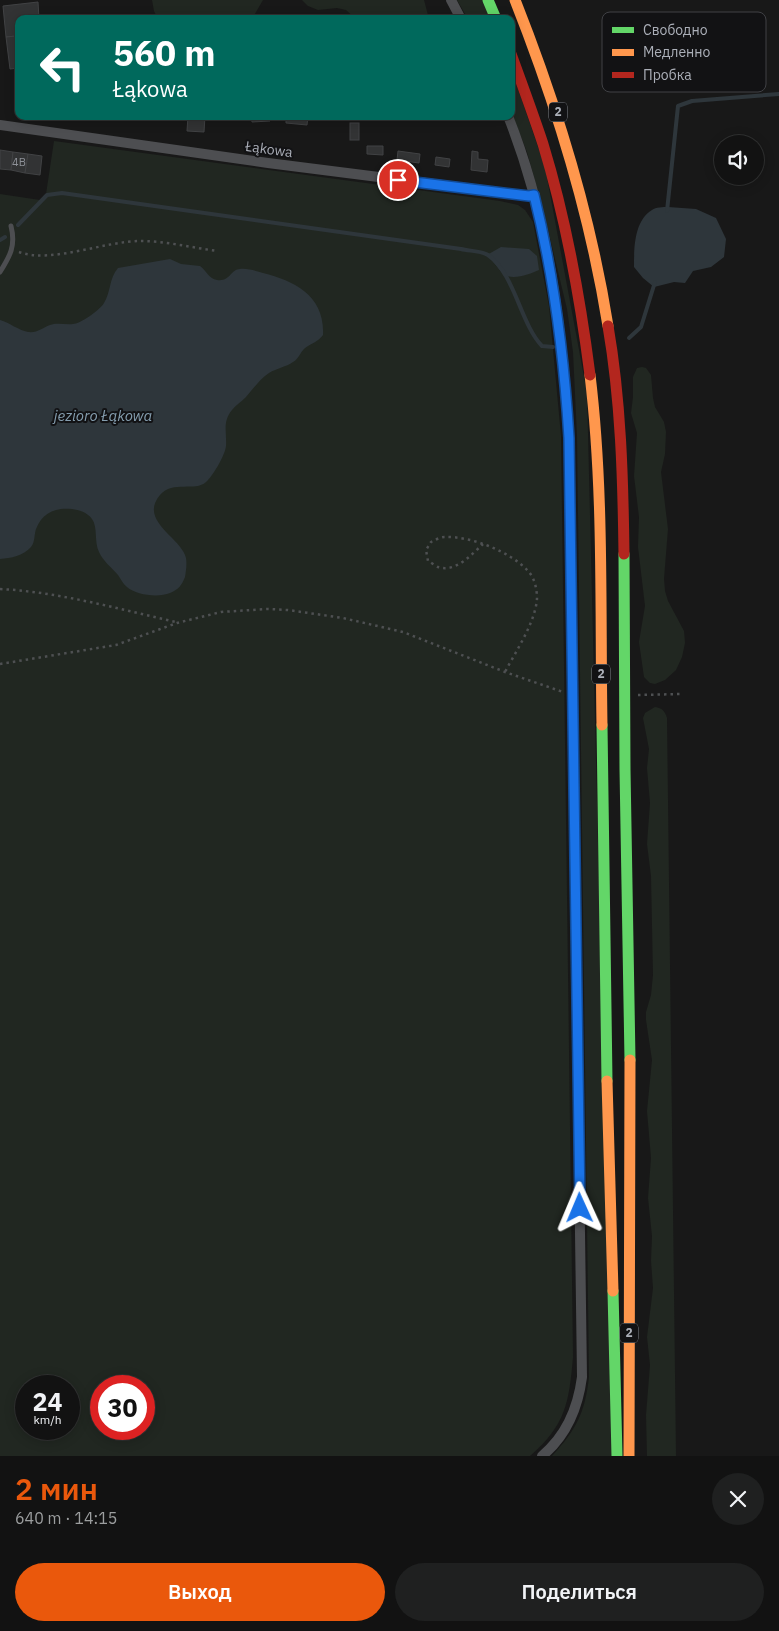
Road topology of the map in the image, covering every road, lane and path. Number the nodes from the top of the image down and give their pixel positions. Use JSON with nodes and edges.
{"nodes":[{"id":1,"x":451,"y":0,"type":"edge"},
{"id":2,"x":488,"y":0,"type":"edge"},
{"id":3,"x":515,"y":0,"type":"edge"},
{"id":4,"x":459,"y":15,"type":"edge"},
{"id":5,"x":494,"y":15,"type":"edge"},
{"id":6,"x":515,"y":66,"type":"edge"},
{"id":7,"x":510,"y":120,"type":"edge"},
{"id":8,"x":0,"y":125,"type":"edge"},
{"id":9,"x":534,"y":195,"type":"junction"},
{"id":10,"x":11,"y":226,"type":"dead end"},
{"id":11,"x":12,"y":249,"type":"junction"},
{"id":12,"x":218,"y":251,"type":"dead end"},
{"id":13,"x":0,"y":272,"type":"edge"},
{"id":14,"x":484,"y":544,"type":"junction"},
{"id":15,"x":0,"y":589,"type":"edge"},
{"id":16,"x":178,"y":623,"type":"junction"},
{"id":17,"x":0,"y":664,"type":"edge"},
{"id":18,"x":505,"y":672,"type":"junction"},
{"id":19,"x":681,"y":694,"type":"dead end"},
{"id":20,"x":624,"y":695,"type":"junction"},
{"id":21,"x":574,"y":696,"type":"junction"},
{"id":22,"x":542,"y":1456,"type":"edge"},
{"id":23,"x":616,"y":1456,"type":"edge"},
{"id":24,"x":629,"y":1456,"type":"edge"}],
"edges":[{"from":1,"to":4,"type":"street"},
{"from":2,"to":5,"type":"highway"},
{"from":3,"to":20,"type":"highway","number":"2"},
{"from":6,"to":23,"type":"highway","number":"2"},
{"from":7,"to":9,"type":"street"},
{"from":8,"to":9,"type":"street","name":"Łąkowa"},
{"from":9,"to":21,"type":"street"},
{"from":10,"to":11,"type":"lane"},
{"from":11,"to":12,"type":"path"},
{"from":11,"to":13,"type":"lane"},
{"from":14,"to":14,"type":"path"},
{"from":14,"to":18,"type":"path"},
{"from":15,"to":16,"type":"path"},
{"from":16,"to":17,"type":"path"},
{"from":16,"to":18,"type":"path"},
{"from":18,"to":21,"type":"path"},
{"from":19,"to":20,"type":"path"},
{"from":20,"to":24,"type":"highway","number":"2"},
{"from":21,"to":22,"type":"street"}]}
